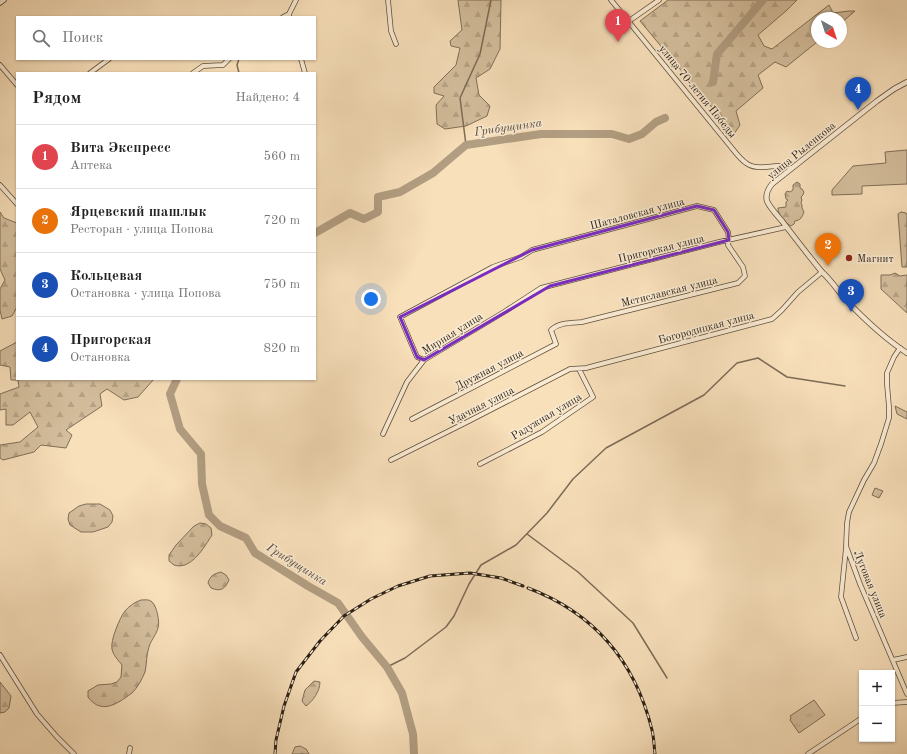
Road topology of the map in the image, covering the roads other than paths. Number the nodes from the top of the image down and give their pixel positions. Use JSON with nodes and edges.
{"nodes":[{"id":1,"x":4,"y":0,"type":"edge"},
{"id":2,"x":296,"y":0,"type":"edge"},
{"id":3,"x":388,"y":0,"type":"edge"},
{"id":4,"x":611,"y":0,"type":"edge"},
{"id":5,"x":659,"y":0,"type":"edge"},
{"id":6,"x":0,"y":3,"type":"edge"},
{"id":7,"x":289,"y":16,"type":"edge"},
{"id":8,"x":629,"y":21,"type":"junction"},
{"id":9,"x":396,"y":44,"type":"dead end"},
{"id":10,"x":108,"y":60,"type":"edge"},
{"id":11,"x":228,"y":60,"type":"edge"},
{"id":12,"x":301,"y":60,"type":"edge"},
{"id":13,"x":0,"y":65,"type":"edge"},
{"id":14,"x":91,"y":72,"type":"edge"},
{"id":15,"x":194,"y":72,"type":"edge"},
{"id":16,"x":305,"y":72,"type":"edge"},
{"id":17,"x":907,"y":82,"type":"edge"},
{"id":18,"x":16,"y":84,"type":"edge"},
{"id":19,"x":791,"y":168,"type":"junction"},
{"id":20,"x":0,"y":185,"type":"edge"},
{"id":21,"x":16,"y":203,"type":"edge"},
{"id":22,"x":786,"y":227,"type":"junction"},
{"id":23,"x":729,"y":240,"type":"junction"},
{"id":24,"x":822,"y":272,"type":"junction"},
{"id":25,"x":541,"y":288,"type":"joint"},
{"id":26,"x":555,"y":326,"type":"joint"},
{"id":27,"x":900,"y":348,"type":"junction"},
{"id":28,"x":907,"y":352,"type":"edge"},
{"id":29,"x":424,"y":360,"type":"junction"},
{"id":30,"x":580,"y":369,"type":"junction"},
{"id":31,"x":412,"y":420,"type":"dead end"},
{"id":32,"x":383,"y":434,"type":"dead end"},
{"id":33,"x":392,"y":460,"type":"dead end"},
{"id":34,"x":480,"y":464,"type":"dead end"},
{"id":35,"x":846,"y":546,"type":"junction"},
{"id":36,"x":856,"y":638,"type":"dead end"},
{"id":37,"x":0,"y":655,"type":"edge"},
{"id":38,"x":907,"y":657,"type":"edge"},
{"id":39,"x":893,"y":660,"type":"junction"},
{"id":40,"x":907,"y":694,"type":"edge"},
{"id":41,"x":907,"y":702,"type":"edge"},
{"id":42,"x":895,"y":703,"type":"edge"},
{"id":43,"x":859,"y":720,"type":"edge"},
{"id":44,"x":130,"y":748,"type":"dead end"},
{"id":45,"x":74,"y":754,"type":"edge"},
{"id":46,"x":129,"y":754,"type":"edge"},
{"id":47,"x":808,"y":754,"type":"edge"}],
"edges":[{"from":1,"to":6,"type":"street"},
{"from":2,"to":7,"type":"street"},
{"from":3,"to":9,"type":"street"},
{"from":4,"to":8,"type":"street","name":"улица 70-летия Победы"},
{"from":5,"to":8,"type":"street"},
{"from":8,"to":19,"type":"street","name":"улица 70-летия Победы"},
{"from":10,"to":14,"type":"street"},
{"from":11,"to":15,"type":"street"},
{"from":12,"to":16,"type":"street"},
{"from":13,"to":18,"type":"street"},
{"from":17,"to":19,"type":"street","name":"улица Рыленкова"},
{"from":19,"to":22,"type":"street","name":"улица Рыленкова"},
{"from":20,"to":21,"type":"street"},
{"from":22,"to":23,"type":"street","name":"Пригорская улица"},
{"from":22,"to":24,"type":"street"},
{"from":23,"to":25,"type":"street","name":"Пригорская улица"},
{"from":23,"to":26,"type":"street","name":"Мстиславская улица"},
{"from":23,"to":29,"type":"street","name":"Шаталовская улица"},
{"from":24,"to":27,"type":"street"},
{"from":24,"to":30,"type":"street","name":"Богородицкая улица"},
{"from":25,"to":29,"type":"street","name":"Мирная улица"},
{"from":26,"to":31,"type":"street","name":"Дружная улица"},
{"from":27,"to":28,"type":"street"},
{"from":27,"to":35,"type":"street","name":"Луговая улица"},
{"from":29,"to":32,"type":"street","name":"Мирная улица"},
{"from":30,"to":33,"type":"street","name":"Удачная улица"},
{"from":30,"to":34,"type":"street","name":"Радужная улица"},
{"from":35,"to":36,"type":"street"},
{"from":35,"to":39,"type":"street","name":"Луговая улица"},
{"from":37,"to":45,"type":"street"},
{"from":38,"to":39,"type":"street"},
{"from":39,"to":40,"type":"street","name":"Луговая улица"},
{"from":41,"to":42,"type":"street"},
{"from":43,"to":47,"type":"street"},
{"from":44,"to":46,"type":"street"}]}
